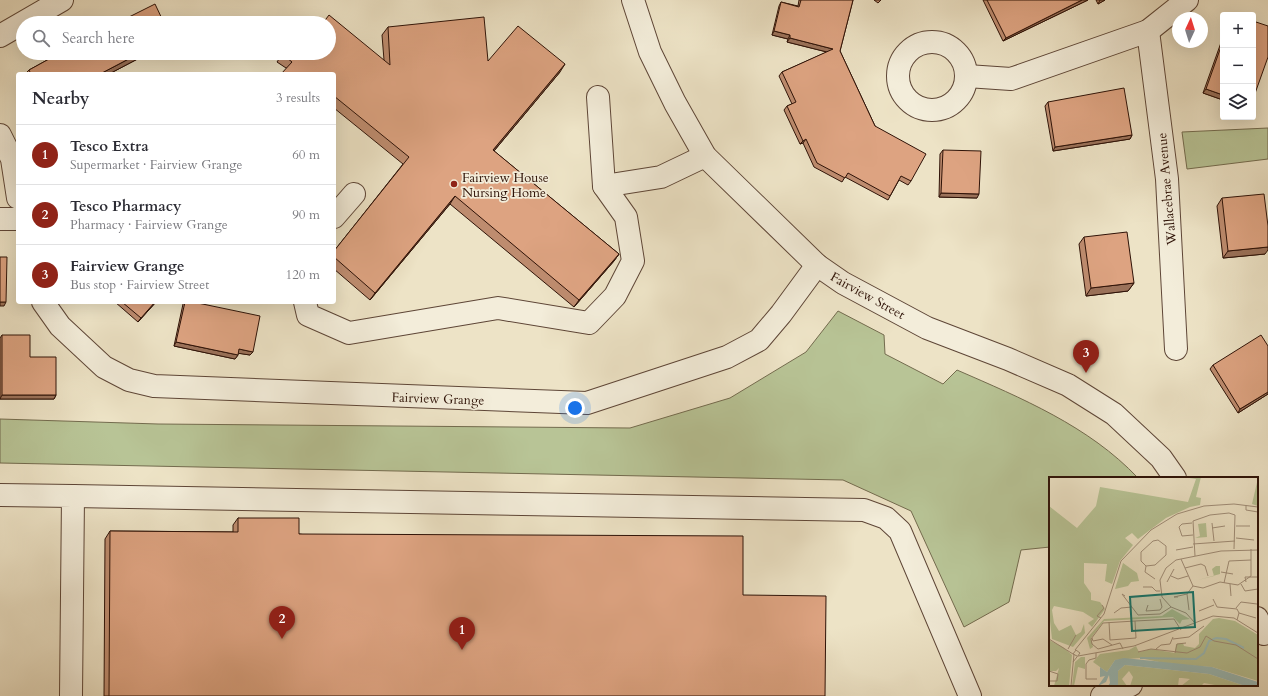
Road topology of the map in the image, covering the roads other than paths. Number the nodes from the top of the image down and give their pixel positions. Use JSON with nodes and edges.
{"nodes":[{"id":1,"x":62,"y":0,"type":"edge"},
{"id":2,"x":633,"y":0,"type":"edge"},
{"id":3,"x":1187,"y":0,"type":"edge"},
{"id":4,"x":34,"y":16,"type":"edge"},
{"id":5,"x":16,"y":27,"type":"edge"},
{"id":6,"x":1148,"y":31,"type":"junction"},
{"id":7,"x":0,"y":36,"type":"edge"},
{"id":8,"x":966,"y":76,"type":"dead end"},
{"id":9,"x":598,"y":97,"type":"dead end"},
{"id":10,"x":0,"y":135,"type":"edge"},
{"id":11,"x":704,"y":156,"type":"junction"},
{"id":12,"x":16,"y":185,"type":"edge"},
{"id":13,"x":604,"y":186,"type":"junction"},
{"id":14,"x":354,"y":194,"type":"dead end"},
{"id":15,"x":336,"y":215,"type":"edge"},
{"id":16,"x":16,"y":218,"type":"edge"},
{"id":17,"x":0,"y":219,"type":"edge"},
{"id":18,"x":817,"y":265,"type":"junction"},
{"id":19,"x":45,"y":304,"type":"edge"},
{"id":20,"x":305,"y":304,"type":"edge"},
{"id":21,"x":1176,"y":349,"type":"dead end"},
{"id":22,"x":1174,"y":477,"type":"edge"},
{"id":23,"x":0,"y":495,"type":"edge"},
{"id":24,"x":73,"y":496,"type":"junction"},
{"id":25,"x":1128,"y":686,"type":"edge"},
{"id":26,"x":71,"y":696,"type":"edge"},
{"id":27,"x":970,"y":696,"type":"edge"},
{"id":28,"x":1102,"y":696,"type":"edge"}],
"edges":[{"from":1,"to":4,"type":"street"},
{"from":2,"to":11,"type":"street","name":"Fairview Street"},
{"from":3,"to":6,"type":"street"},
{"from":5,"to":7,"type":"street"},
{"from":6,"to":8,"type":"street"},
{"from":6,"to":21,"type":"street","name":"Wallacebrae Avenue"},
{"from":9,"to":13,"type":"street"},
{"from":10,"to":12,"type":"street"},
{"from":11,"to":13,"type":"street"},
{"from":11,"to":18,"type":"street","name":"Fairview Street"},
{"from":13,"to":20,"type":"street"},
{"from":14,"to":15,"type":"street"},
{"from":16,"to":17,"type":"street"},
{"from":18,"to":19,"type":"street","name":"Fairview Grange"},
{"from":18,"to":22,"type":"street","name":"Fairview Street"},
{"from":23,"to":24,"type":"street"},
{"from":24,"to":26,"type":"street"},
{"from":24,"to":27,"type":"street"},
{"from":25,"to":28,"type":"street"}]}
